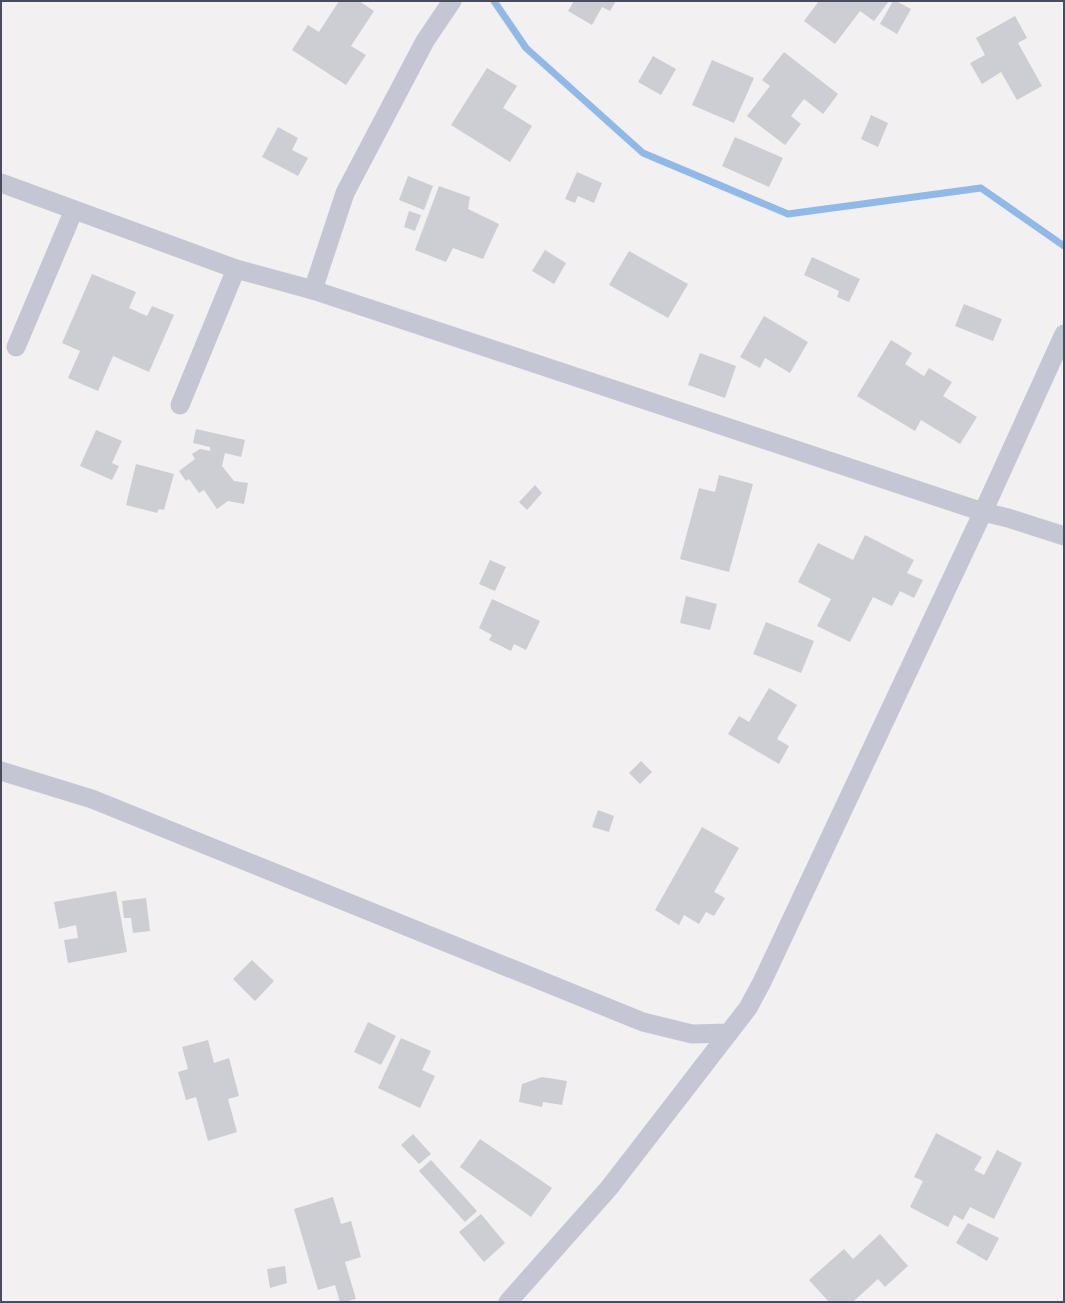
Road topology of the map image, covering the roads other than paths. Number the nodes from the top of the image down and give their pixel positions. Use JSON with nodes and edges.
{"nodes":[{"id":1,"x":452,"y":1,"type":"edge"},
{"id":2,"x":1,"y":183,"type":"edge"},
{"id":3,"x":74,"y":210,"type":"junction"},
{"id":4,"x":236,"y":269,"type":"junction"},
{"id":5,"x":313,"y":290,"type":"junction"},
{"id":6,"x":1064,"y":334,"type":"edge"},
{"id":7,"x":16,"y":347,"type":"dead end"},
{"id":8,"x":180,"y":405,"type":"dead end"},
{"id":9,"x":983,"y":512,"type":"junction"},
{"id":10,"x":1064,"y":536,"type":"edge"},
{"id":11,"x":1,"y":771,"type":"edge"},
{"id":12,"x":729,"y":1033,"type":"junction"},
{"id":13,"x":508,"y":1302,"type":"edge"}],
"edges":[{"from":1,"to":5,"type":"street"},
{"from":2,"to":3,"type":"street"},
{"from":3,"to":4,"type":"street"},
{"from":3,"to":7,"type":"street"},
{"from":4,"to":5,"type":"street"},
{"from":4,"to":8,"type":"street"},
{"from":5,"to":9,"type":"street"},
{"from":6,"to":9,"type":"street"},
{"from":9,"to":10,"type":"street"},
{"from":9,"to":12,"type":"street"},
{"from":11,"to":12,"type":"street"},
{"from":12,"to":13,"type":"street"}]}
